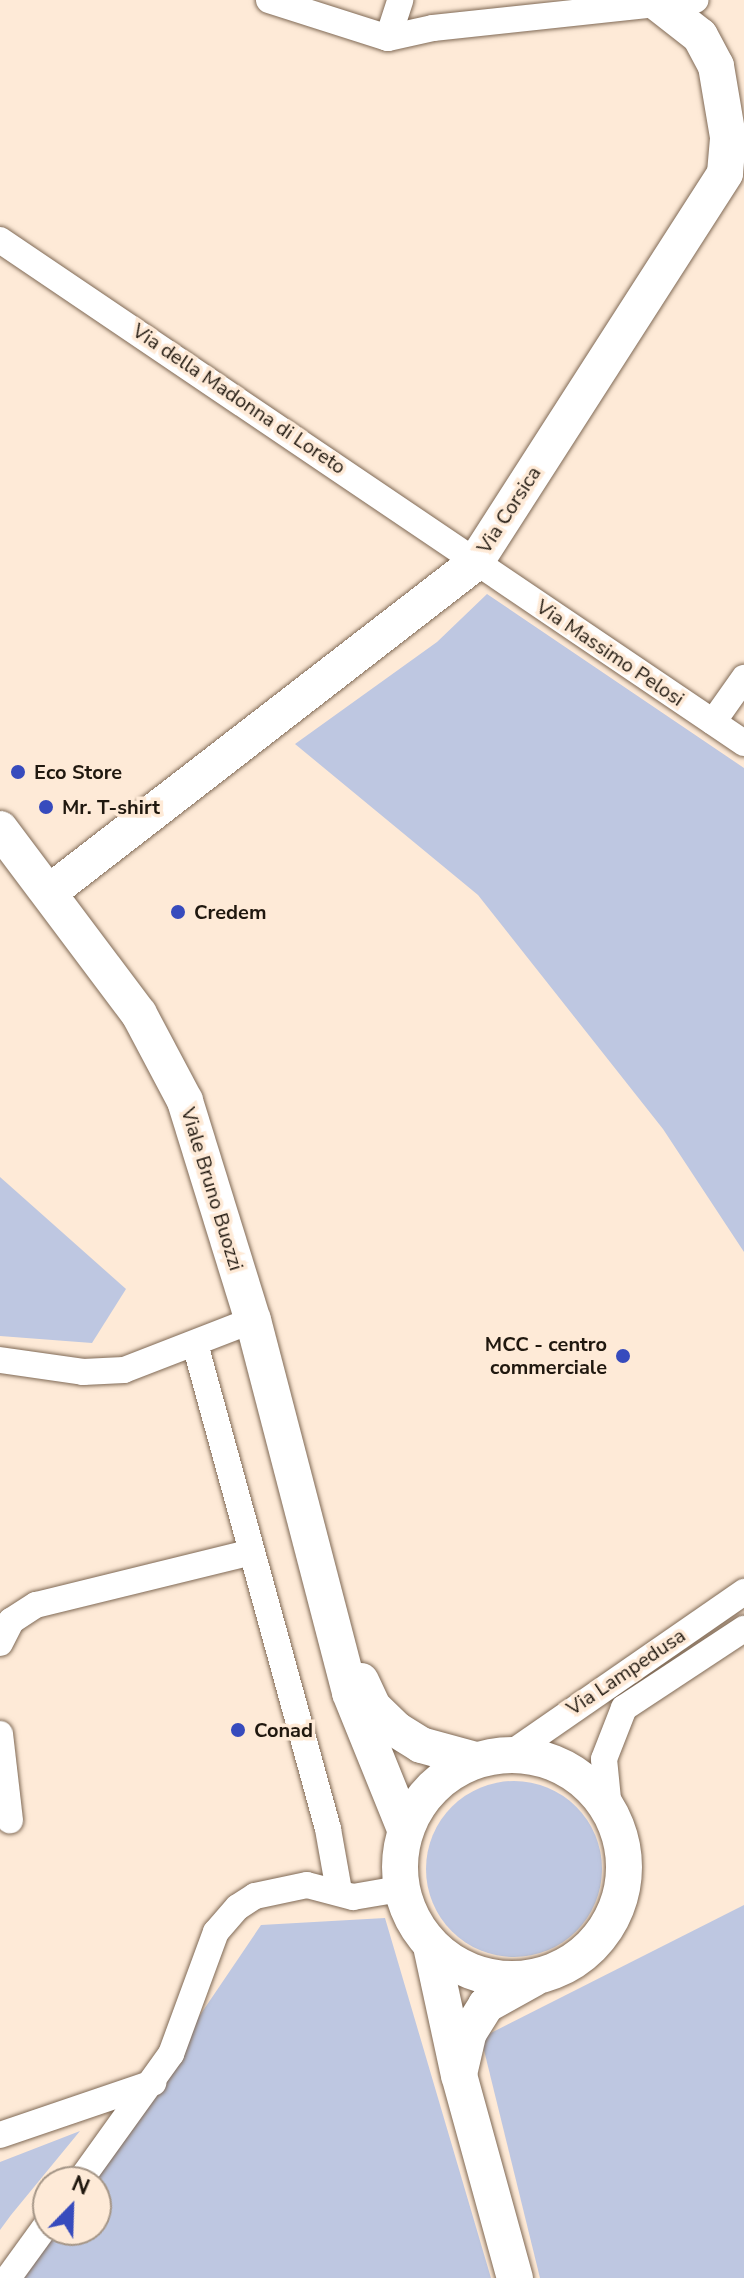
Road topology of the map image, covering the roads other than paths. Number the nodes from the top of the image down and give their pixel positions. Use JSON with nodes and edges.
{"nodes":[{"id":1,"x":269,"y":0,"type":"edge"},
{"id":2,"x":400,"y":0,"type":"edge"},
{"id":3,"x":696,"y":0,"type":"edge"},
{"id":4,"x":654,"y":2,"type":"edge"},
{"id":5,"x":388,"y":38,"type":"junction"},
{"id":6,"x":0,"y":240,"type":"edge"},
{"id":7,"x":475,"y":563,"type":"junction"},
{"id":8,"x":744,"y":678,"type":"edge"},
{"id":9,"x":713,"y":722,"type":"junction"},
{"id":10,"x":744,"y":743,"type":"edge"},
{"id":11,"x":0,"y":829,"type":"edge"},
{"id":12,"x":51,"y":891,"type":"junction"},
{"id":13,"x":253,"y":1320,"type":"junction"},
{"id":14,"x":195,"y":1344,"type":"junction"},
{"id":15,"x":0,"y":1360,"type":"edge"},
{"id":16,"x":252,"y":1552,"type":"junction"},
{"id":17,"x":744,"y":1592,"type":"edge"},
{"id":18,"x":323,"y":1596,"type":"junction"},
{"id":19,"x":744,"y":1629,"type":"edge"},
{"id":20,"x":0,"y":1643,"type":"edge"},
{"id":21,"x":0,"y":1734,"type":"edge"},
{"id":22,"x":493,"y":1757,"type":"junction"},
{"id":23,"x":609,"y":1809,"type":"junction"},
{"id":24,"x":10,"y":1820,"type":"dead end"},
{"id":25,"x":405,"y":1829,"type":"junction"},
{"id":26,"x":400,"y":1889,"type":"junction"},
{"id":27,"x":339,"y":1891,"type":"junction"},
{"id":28,"x":431,"y":1946,"type":"junction"},
{"id":29,"x":537,"y":1977,"type":"junction"},
{"id":30,"x":459,"y":2075,"type":"junction"},
{"id":31,"x":153,"y":2083,"type":"junction"},
{"id":32,"x":0,"y":2135,"type":"edge"},
{"id":33,"x":91,"y":2166,"type":"edge"},
{"id":34,"x":32,"y":2245,"type":"edge"},
{"id":35,"x":8,"y":2278,"type":"edge"},
{"id":36,"x":515,"y":2278,"type":"edge"}],
"edges":[{"from":1,"to":5,"type":"street"},
{"from":2,"to":5,"type":"street"},
{"from":3,"to":4,"type":"street"},
{"from":4,"to":5,"type":"street"},
{"from":4,"to":7,"type":"main road","name":"Via Corsica"},
{"from":6,"to":7,"type":"street","name":"Via della Madonna di Loreto"},
{"from":7,"to":9,"type":"street","name":"Via Massimo Pelosi"},
{"from":7,"to":12,"type":"main road","name":"Via Corsica"},
{"from":8,"to":9,"type":"street"},
{"from":9,"to":10,"type":"street","name":"Via Massimo Pelosi"},
{"from":11,"to":12,"type":"main road","name":"Viale Bruno Buozzi"},
{"from":12,"to":13,"type":"main road","name":"Viale Bruno Buozzi"},
{"from":13,"to":14,"type":"street"},
{"from":13,"to":18,"type":"main road","name":"Viale Bruno Buozzi"},
{"from":14,"to":15,"type":"street"},
{"from":14,"to":16,"type":"street"},
{"from":16,"to":20,"type":"street"},
{"from":16,"to":27,"type":"street"},
{"from":17,"to":22,"type":"street","name":"Via Lampedusa"},
{"from":18,"to":22,"type":"main road","name":"Viale Bruno Buozzi"},
{"from":18,"to":25,"type":"main road","name":"Viale Bruno Buozzi"},
{"from":19,"to":23,"type":"street","name":"Via Lampedusa"},
{"from":21,"to":24,"type":"street"},
{"from":22,"to":23,"type":"main road"},
{"from":22,"to":25,"type":"main road"},
{"from":23,"to":29,"type":"main road"},
{"from":25,"to":26,"type":"main road"},
{"from":26,"to":27,"type":"street"},
{"from":26,"to":28,"type":"main road"},
{"from":27,"to":31,"type":"street"},
{"from":28,"to":29,"type":"main road"},
{"from":28,"to":30,"type":"main road"},
{"from":29,"to":30,"type":"main road"},
{"from":30,"to":36,"type":"main road"},
{"from":31,"to":32,"type":"street"},
{"from":31,"to":33,"type":"street"},
{"from":34,"to":35,"type":"street"}]}
